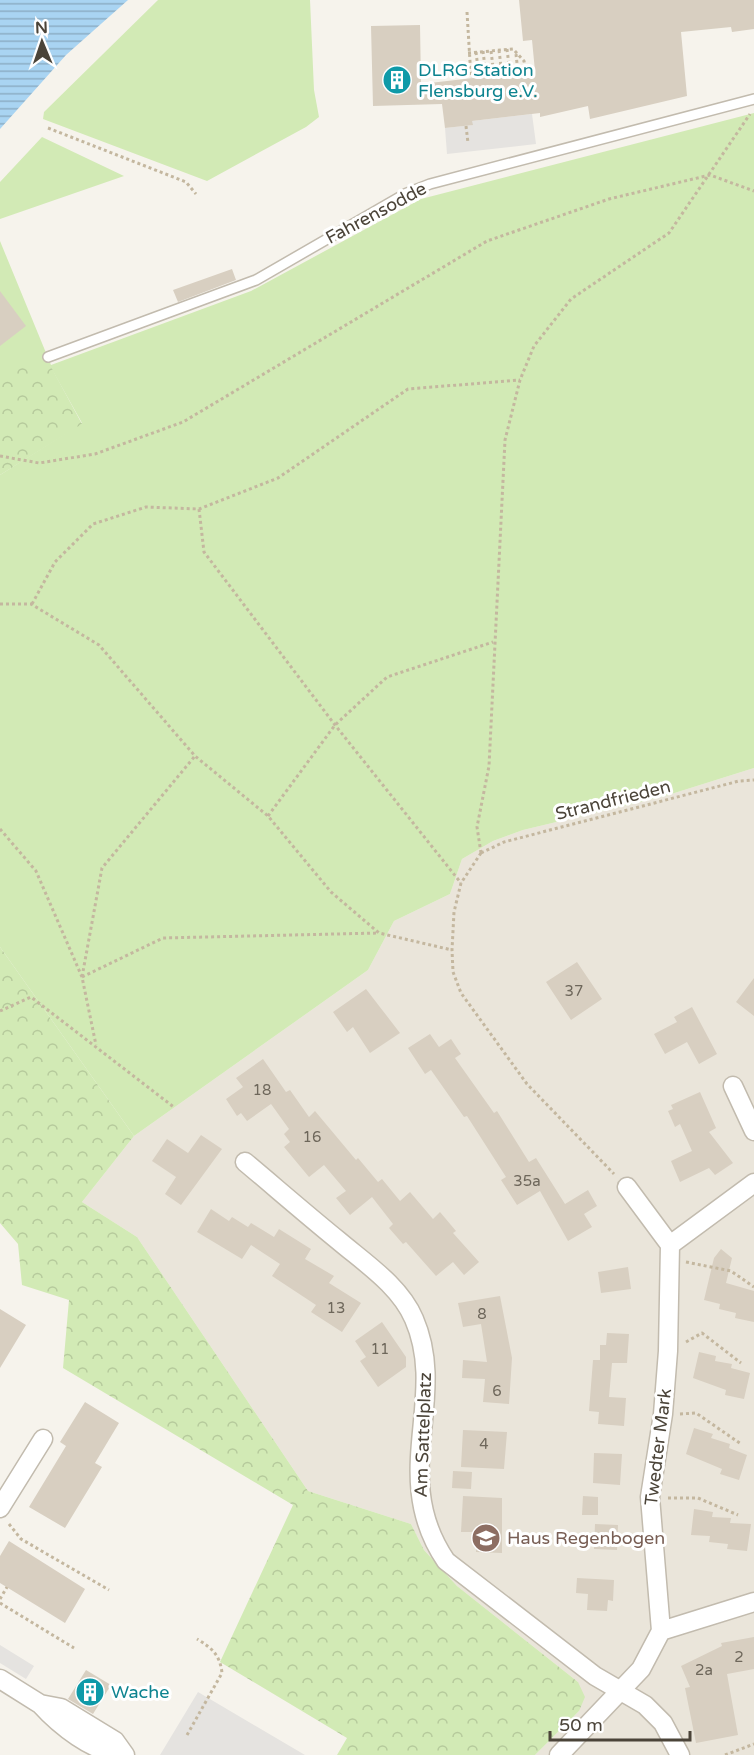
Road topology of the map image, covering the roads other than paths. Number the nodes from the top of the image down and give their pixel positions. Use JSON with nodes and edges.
{"nodes":[{"id":1,"x":754,"y":99,"type":"edge"},
{"id":2,"x":48,"y":357,"type":"dead end"},
{"id":3,"x":733,"y":1086,"type":"dead end"},
{"id":4,"x":754,"y":1131,"type":"edge"},
{"id":5,"x":245,"y":1162,"type":"dead end"},
{"id":6,"x":754,"y":1183,"type":"edge"},
{"id":7,"x":627,"y":1187,"type":"road end"},
{"id":8,"x":670,"y":1253,"type":"junction"},
{"id":9,"x":43,"y":1439,"type":"dead end"},
{"id":10,"x":3,"y":1514,"type":"edge"},
{"id":11,"x":754,"y":1602,"type":"edge"},
{"id":12,"x":661,"y":1631,"type":"junction"},
{"id":13,"x":0,"y":1679,"type":"edge"},
{"id":14,"x":620,"y":1691,"type":"junction"},
{"id":15,"x":124,"y":1754,"type":"edge"},
{"id":16,"x":558,"y":1755,"type":"edge"},
{"id":17,"x":680,"y":1755,"type":"edge"}],
"edges":[{"from":1,"to":2,"type":"lane","name":"Fahrensodde"},
{"from":3,"to":4,"type":"street"},
{"from":5,"to":14,"type":"street","name":"Am Sattelplatz"},
{"from":6,"to":8,"type":"street"},
{"from":7,"to":8,"type":"street"},
{"from":8,"to":12,"type":"street","name":"Twedter Mark"},
{"from":9,"to":10,"type":"street"},
{"from":11,"to":12,"type":"street"},
{"from":12,"to":14,"type":"street"},
{"from":13,"to":15,"type":"street"},
{"from":14,"to":16,"type":"street"},
{"from":14,"to":17,"type":"street","name":"Am Sattelplatz"}]}
